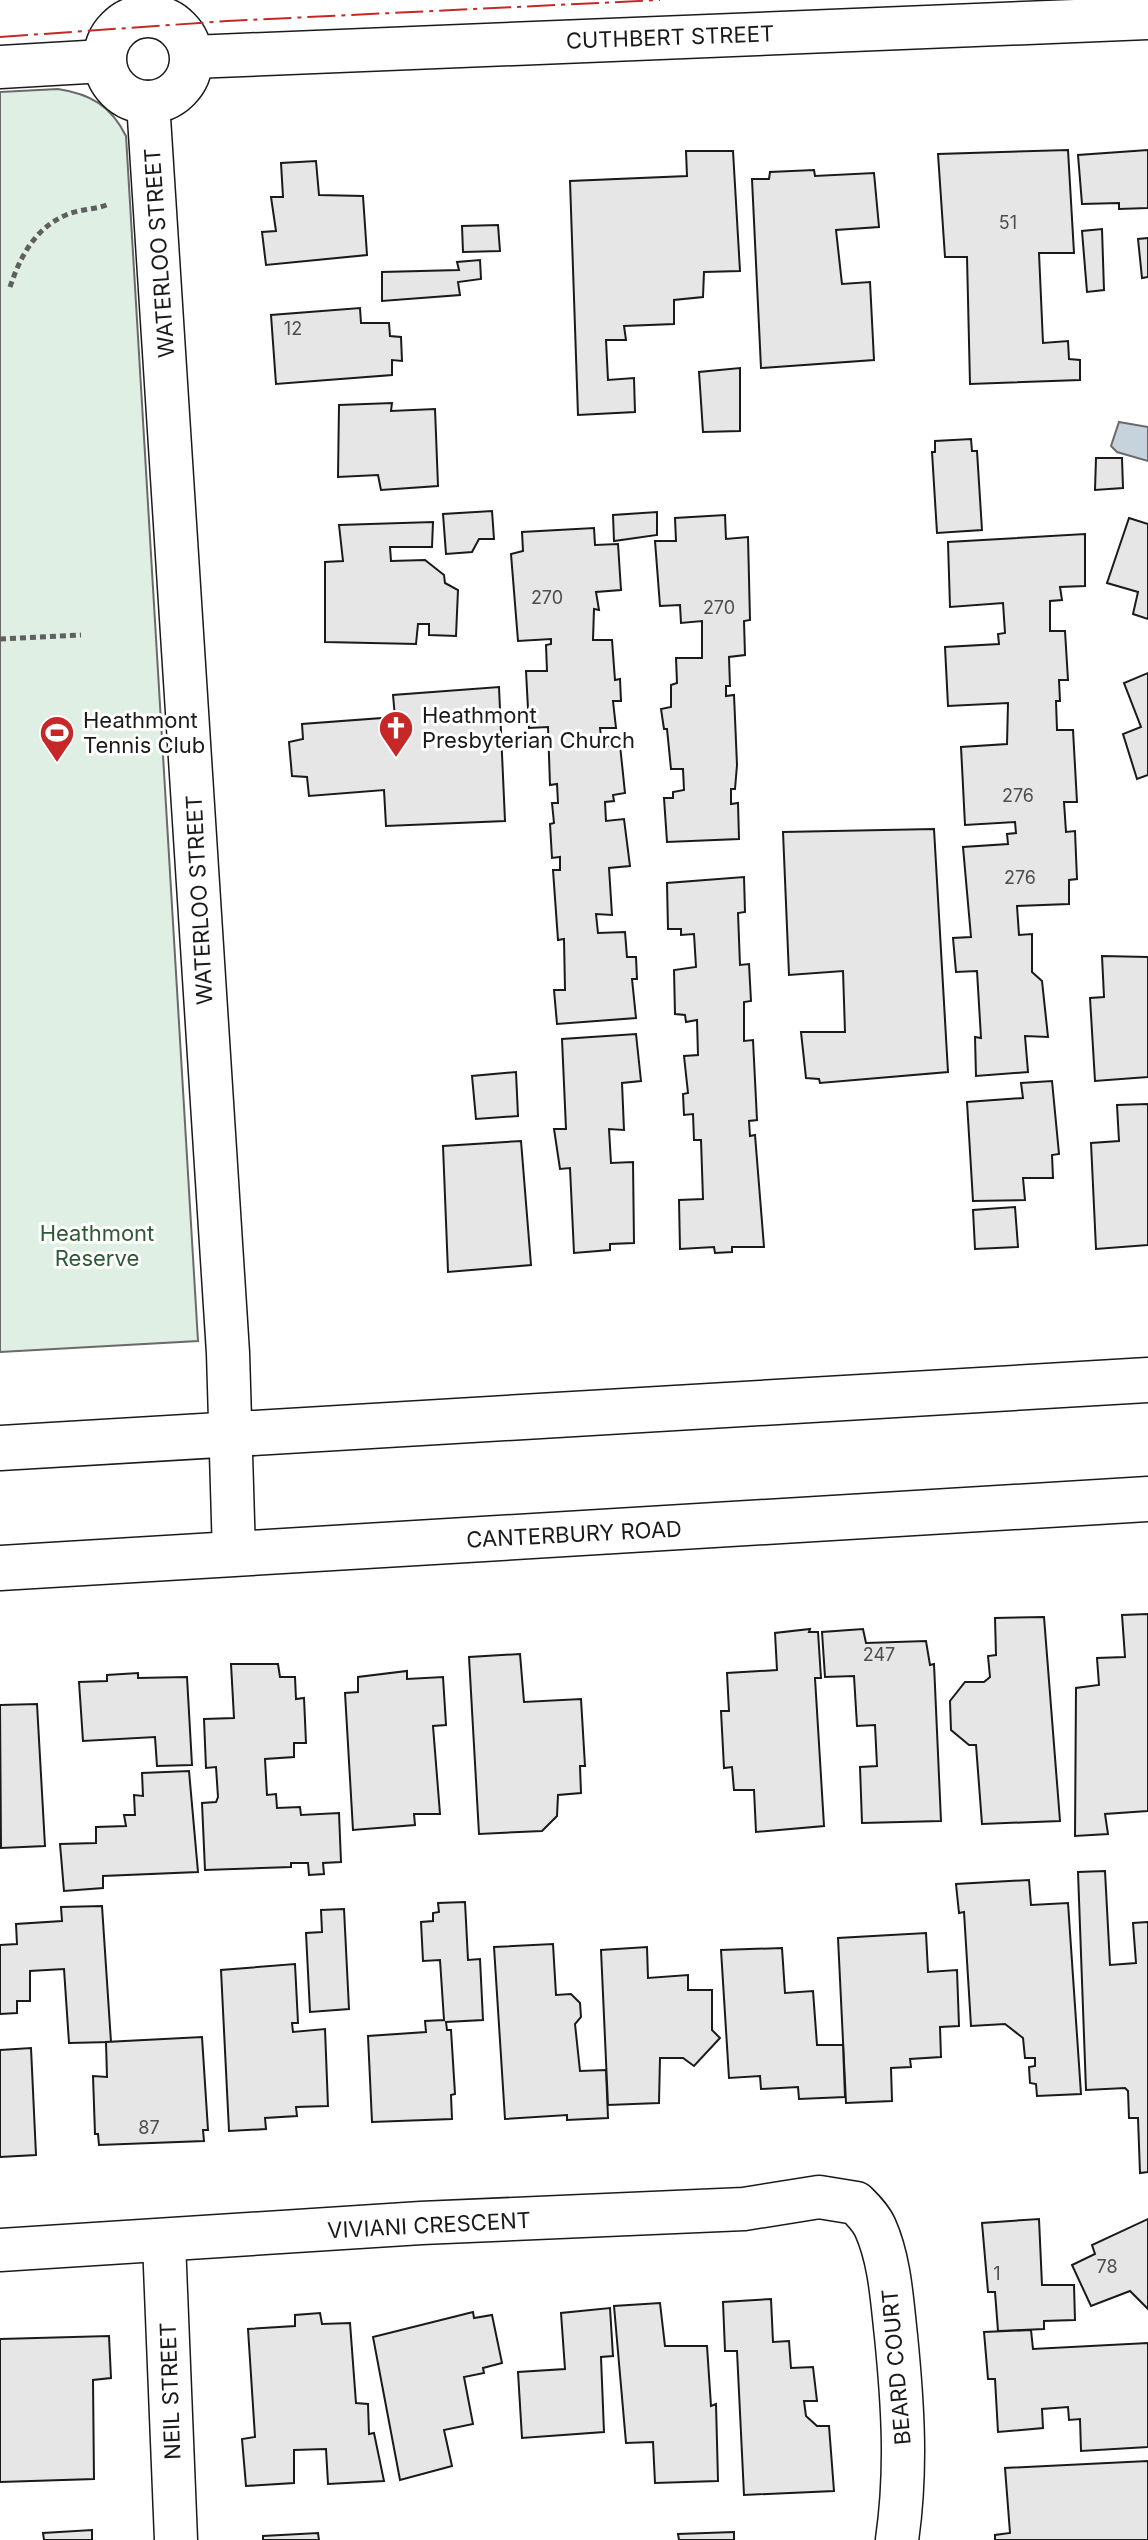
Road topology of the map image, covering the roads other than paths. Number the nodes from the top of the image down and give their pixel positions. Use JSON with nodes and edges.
{"nodes":[{"id":1,"x":145,"y":8,"type":"edge"},
{"id":2,"x":1148,"y":18,"type":"edge"},
{"id":3,"x":192,"y":57,"type":"junction"},
{"id":4,"x":104,"y":61,"type":"junction"},
{"id":5,"x":0,"y":67,"type":"edge"},
{"id":6,"x":148,"y":102,"type":"junction"},
{"id":7,"x":1148,"y":1380,"type":"edge"},
{"id":8,"x":229,"y":1435,"type":"junction"},
{"id":9,"x":0,"y":1448,"type":"edge"},
{"id":10,"x":1148,"y":1499,"type":"edge"},
{"id":11,"x":234,"y":1554,"type":"junction"},
{"id":12,"x":0,"y":1568,"type":"edge"},
{"id":13,"x":856,"y":2203,"type":"joint"},
{"id":14,"x":164,"y":2242,"type":"junction"},
{"id":15,"x":0,"y":2250,"type":"edge"},
{"id":16,"x":176,"y":2540,"type":"edge"},
{"id":17,"x":897,"y":2540,"type":"edge"}],
"edges":[{"from":1,"to":3,"type":"street"},
{"from":1,"to":4,"type":"street"},
{"from":2,"to":3,"type":"street","name":"CUTHBERT STREET"},
{"from":3,"to":6,"type":"street"},
{"from":4,"to":5,"type":"street"},
{"from":4,"to":6,"type":"street"},
{"from":6,"to":8,"type":"street","name":"WATERLOO STREET"},
{"from":7,"to":8,"type":"main road"},
{"from":8,"to":9,"type":"main road"},
{"from":8,"to":11,"type":"street","name":"WATERLOO STREET"},
{"from":10,"to":11,"type":"main road","name":"CANTERBURY ROAD"},
{"from":11,"to":12,"type":"main road","name":"CANTERBURY ROAD"},
{"from":13,"to":14,"type":"street","name":"VIVIANI CRESCENT"},
{"from":13,"to":17,"type":"street","name":"BEARD COURT"},
{"from":14,"to":15,"type":"street","name":"VIVIANI CRESCENT"},
{"from":14,"to":16,"type":"street","name":"NEIL STREET"}]}
